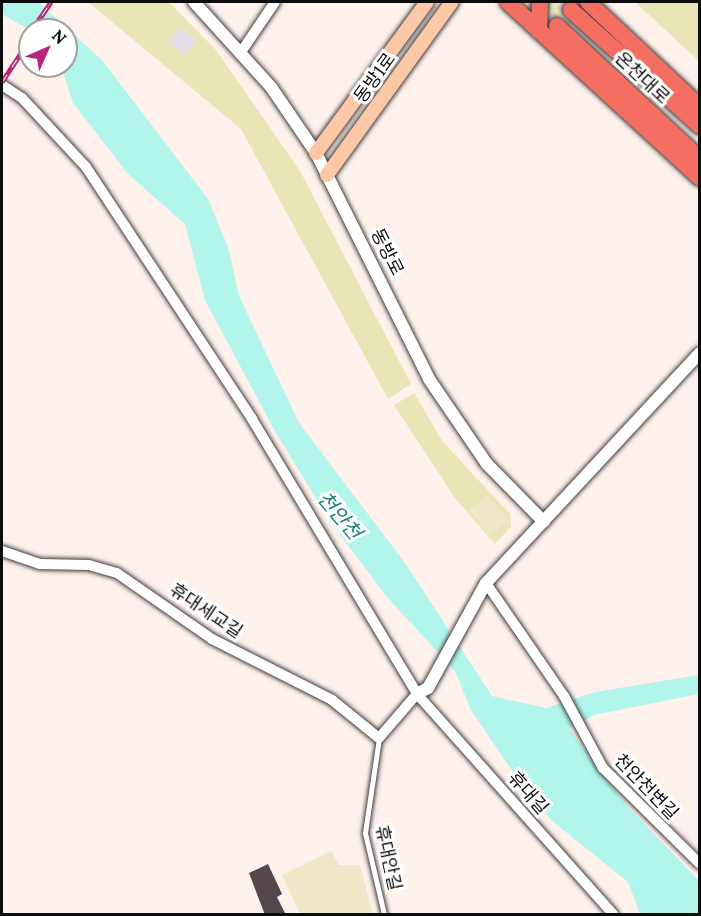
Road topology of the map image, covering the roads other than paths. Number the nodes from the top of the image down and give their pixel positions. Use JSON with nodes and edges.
{"nodes":[{"id":1,"x":194,"y":2,"type":"edge"},
{"id":2,"x":275,"y":2,"type":"edge"},
{"id":3,"x":428,"y":2,"type":"edge"},
{"id":4,"x":452,"y":2,"type":"edge"},
{"id":5,"x":540,"y":2,"type":"edge"},
{"id":6,"x":588,"y":2,"type":"tunnel mouth"},
{"id":7,"x":510,"y":5,"type":"edge"},
{"id":8,"x":571,"y":10,"type":"tunnel mouth"},
{"id":9,"x":557,"y":26,"type":"tunnel mouth"},
{"id":10,"x":539,"y":31,"type":"junction"},
{"id":11,"x":242,"y":52,"type":"junction"},
{"id":12,"x":2,"y":85,"type":"edge"},
{"id":13,"x":699,"y":107,"type":"edge"},
{"id":14,"x":699,"y":126,"type":"edge"},
{"id":15,"x":316,"y":153,"type":"junction"},
{"id":16,"x":699,"y":159,"type":"edge"},
{"id":17,"x":327,"y":175,"type":"junction"},
{"id":18,"x":699,"y":178,"type":"edge"},
{"id":19,"x":699,"y":353,"type":"edge"},
{"id":20,"x":544,"y":522,"type":"junction"},
{"id":21,"x":2,"y":551,"type":"edge"},
{"id":22,"x":483,"y":587,"type":"junction"},
{"id":23,"x":422,"y":691,"type":"junction"},
{"id":24,"x":379,"y":738,"type":"junction"},
{"id":25,"x":699,"y":864,"type":"edge"},
{"id":26,"x":384,"y":915,"type":"edge"},
{"id":27,"x":613,"y":915,"type":"edge"}],
"edges":[{"from":1,"to":11,"type":"street","name":"동방로"},
{"from":2,"to":11,"type":"street"},
{"from":3,"to":15,"type":"main road","name":"동방1로"},
{"from":4,"to":17,"type":"main road","name":"동방1로"},
{"from":5,"to":10,"type":"highway"},
{"from":6,"to":13,"type":"highway"},
{"from":7,"to":10,"type":"highway"},
{"from":8,"to":14,"type":"highway","name":"온천대로"},
{"from":9,"to":16,"type":"highway","name":"온천대로"},
{"from":10,"to":18,"type":"highway"},
{"from":11,"to":15,"type":"street","name":"동방로"},
{"from":12,"to":23,"type":"street","name":"휴대길"},
{"from":15,"to":17,"type":"street","name":"동방로"},
{"from":17,"to":20,"type":"street","name":"동방로"},
{"from":19,"to":20,"type":"street"},
{"from":20,"to":22,"type":"street"},
{"from":21,"to":24,"type":"street","name":"휴대세교길"},
{"from":22,"to":23,"type":"street"},
{"from":22,"to":25,"type":"street","name":"천안천변길"},
{"from":23,"to":24,"type":"street"},
{"from":23,"to":27,"type":"street","name":"휴대길"},
{"from":24,"to":26,"type":"lane","name":"휴대안길"}]}
